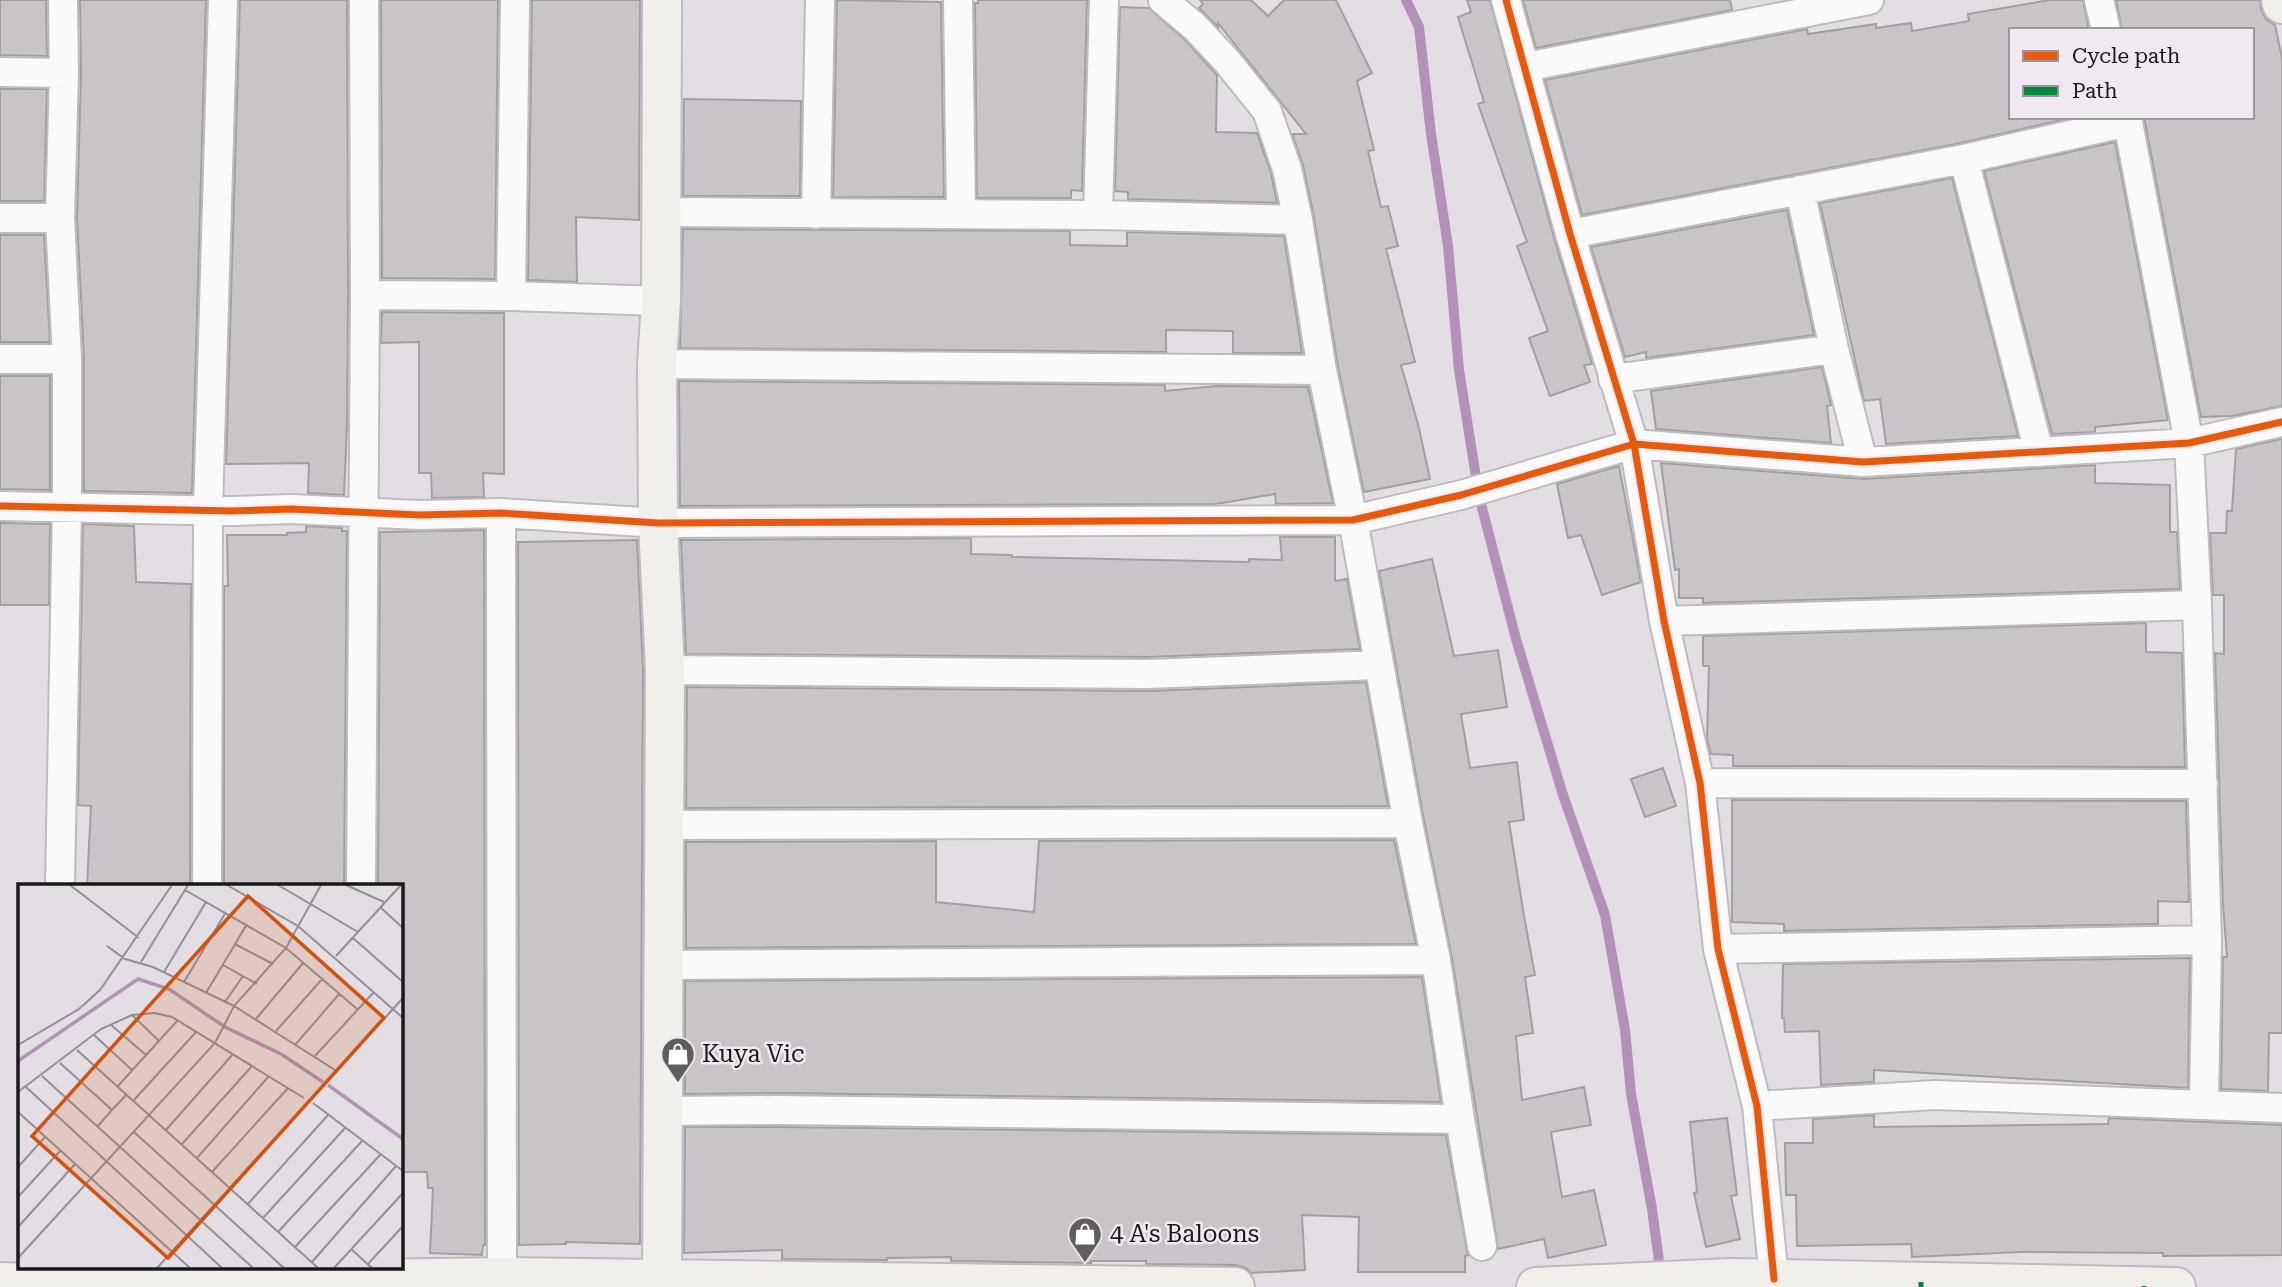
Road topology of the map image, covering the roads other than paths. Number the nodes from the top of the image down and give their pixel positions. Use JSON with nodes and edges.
{"nodes":[{"id":1,"x":63,"y":0,"type":"edge"},
{"id":2,"x":223,"y":0,"type":"edge"},
{"id":3,"x":364,"y":0,"type":"edge"},
{"id":4,"x":515,"y":0,"type":"edge"},
{"id":5,"x":662,"y":0,"type":"edge"},
{"id":6,"x":820,"y":0,"type":"edge"},
{"id":7,"x":958,"y":0,"type":"edge"},
{"id":8,"x":1104,"y":0,"type":"edge"},
{"id":9,"x":1163,"y":0,"type":"edge"},
{"id":10,"x":1506,"y":0,"type":"edge"},
{"id":11,"x":1869,"y":0,"type":"edge"},
{"id":12,"x":2099,"y":0,"type":"edge"},
{"id":13,"x":2106,"y":28,"type":"edge"},
{"id":14,"x":1525,"y":67,"type":"junction"},
{"id":15,"x":0,"y":72,"type":"edge"},
{"id":16,"x":64,"y":73,"type":"junction"},
{"id":17,"x":2128,"y":120,"type":"edge"},
{"id":18,"x":1964,"y":159,"type":"junction"},
{"id":19,"x":1800,"y":190,"type":"junction"},
{"id":20,"x":661,"y":212,"type":"junction"},
{"id":21,"x":816,"y":214,"type":"junction"},
{"id":22,"x":961,"y":214,"type":"junction"},
{"id":23,"x":1098,"y":215,"type":"junction"},
{"id":24,"x":0,"y":218,"type":"edge"},
{"id":25,"x":60,"y":219,"type":"junction"},
{"id":26,"x":1298,"y":220,"type":"junction"},
{"id":27,"x":1570,"y":234,"type":"junction"},
{"id":28,"x":365,"y":295,"type":"junction"},
{"id":29,"x":511,"y":296,"type":"junction"},
{"id":30,"x":661,"y":301,"type":"junction"},
{"id":31,"x":1834,"y":349,"type":"junction"},
{"id":32,"x":0,"y":359,"type":"edge"},
{"id":33,"x":67,"y":359,"type":"junction"},
{"id":34,"x":657,"y":364,"type":"junction"},
{"id":35,"x":1322,"y":370,"type":"junction"},
{"id":36,"x":1613,"y":379,"type":"junction"},
{"id":37,"x":2282,"y":422,"type":"edge"},
{"id":38,"x":2189,"y":443,"type":"junction"},
{"id":39,"x":1634,"y":444,"type":"junction"},
{"id":40,"x":2039,"y":452,"type":"junction"},
{"id":41,"x":1863,"y":461,"type":"junction"},
{"id":42,"x":0,"y":506,"type":"edge"},
{"id":43,"x":67,"y":506,"type":"junction"},
{"id":44,"x":208,"y":510,"type":"junction"},
{"id":45,"x":362,"y":511,"type":"junction"},
{"id":46,"x":501,"y":513,"type":"junction"},
{"id":47,"x":1353,"y":520,"type":"junction"},
{"id":48,"x":658,"y":523,"type":"junction"},
{"id":49,"x":2197,"y":605,"type":"junction"},
{"id":50,"x":1664,"y":621,"type":"junction"},
{"id":51,"x":1379,"y":665,"type":"junction"},
{"id":52,"x":665,"y":670,"type":"junction"},
{"id":53,"x":1700,"y":783,"type":"junction"},
{"id":54,"x":2203,"y":784,"type":"junction"},
{"id":55,"x":1408,"y":823,"type":"junction"},
{"id":56,"x":664,"y":825,"type":"junction"},
{"id":57,"x":60,"y":884,"type":"edge"},
{"id":58,"x":207,"y":884,"type":"edge"},
{"id":59,"x":361,"y":884,"type":"edge"},
{"id":60,"x":2207,"y":940,"type":"junction"},
{"id":61,"x":1718,"y":949,"type":"junction"},
{"id":62,"x":1436,"y":960,"type":"junction"},
{"id":63,"x":663,"y":965,"type":"junction"},
{"id":64,"x":2204,"y":1104,"type":"junction"},
{"id":65,"x":1757,"y":1106,"type":"junction"},
{"id":66,"x":2282,"y":1108,"type":"edge"},
{"id":67,"x":662,"y":1111,"type":"junction"},
{"id":68,"x":1460,"y":1119,"type":"junction"},
{"id":69,"x":1482,"y":1246,"type":"dead end"},
{"id":70,"x":206,"y":1278,"type":"edge"},
{"id":71,"x":354,"y":1278,"type":"edge"},
{"id":72,"x":53,"y":1279,"type":"edge"},
{"id":73,"x":1774,"y":1279,"type":"junction"},
{"id":74,"x":0,"y":1282,"type":"edge"},
{"id":75,"x":502,"y":1282,"type":"edge"},
{"id":76,"x":662,"y":1283,"type":"edge"},
{"id":77,"x":1235,"y":1287,"type":"edge"},
{"id":78,"x":1535,"y":1287,"type":"edge"},
{"id":79,"x":2176,"y":1287,"type":"edge"}],
"edges":[{"from":1,"to":16,"type":"street"},
{"from":2,"to":44,"type":"street"},
{"from":3,"to":28,"type":"street"},
{"from":4,"to":29,"type":"street"},
{"from":5,"to":20,"type":"street"},
{"from":6,"to":21,"type":"street"},
{"from":7,"to":22,"type":"street"},
{"from":8,"to":23,"type":"street"},
{"from":9,"to":26,"type":"street"},
{"from":10,"to":14,"type":"street"},
{"from":11,"to":14,"type":"street"},
{"from":12,"to":13,"type":"street"},
{"from":14,"to":27,"type":"street"},
{"from":15,"to":16,"type":"street"},
{"from":16,"to":25,"type":"street"},
{"from":17,"to":18,"type":"street"},
{"from":17,"to":38,"type":"street"},
{"from":18,"to":19,"type":"street"},
{"from":18,"to":40,"type":"street"},
{"from":19,"to":27,"type":"street"},
{"from":19,"to":31,"type":"street"},
{"from":20,"to":21,"type":"street"},
{"from":20,"to":30,"type":"street"},
{"from":21,"to":22,"type":"street"},
{"from":22,"to":23,"type":"street"},
{"from":23,"to":26,"type":"street"},
{"from":24,"to":25,"type":"street"},
{"from":25,"to":33,"type":"street"},
{"from":26,"to":35,"type":"street"},
{"from":27,"to":36,"type":"street"},
{"from":28,"to":29,"type":"street"},
{"from":28,"to":45,"type":"street"},
{"from":29,"to":30,"type":"street"},
{"from":30,"to":34,"type":"street"},
{"from":31,"to":36,"type":"street"},
{"from":31,"to":41,"type":"street"},
{"from":32,"to":33,"type":"street"},
{"from":33,"to":43,"type":"street"},
{"from":34,"to":35,"type":"street"},
{"from":34,"to":48,"type":"street"},
{"from":35,"to":47,"type":"street"},
{"from":36,"to":39,"type":"street"},
{"from":37,"to":38,"type":"street"},
{"from":38,"to":40,"type":"street"},
{"from":38,"to":49,"type":"street"},
{"from":39,"to":41,"type":"street"},
{"from":39,"to":47,"type":"street"},
{"from":39,"to":50,"type":"street"},
{"from":40,"to":41,"type":"street"},
{"from":42,"to":43,"type":"street"},
{"from":43,"to":44,"type":"street"},
{"from":43,"to":57,"type":"street"},
{"from":44,"to":45,"type":"street"},
{"from":44,"to":58,"type":"street"},
{"from":45,"to":46,"type":"street"},
{"from":45,"to":59,"type":"street"},
{"from":46,"to":48,"type":"street"},
{"from":46,"to":75,"type":"street"},
{"from":47,"to":48,"type":"street"},
{"from":47,"to":51,"type":"street"},
{"from":48,"to":52,"type":"street"},
{"from":49,"to":50,"type":"street"},
{"from":49,"to":54,"type":"street"},
{"from":50,"to":53,"type":"street"},
{"from":51,"to":52,"type":"street"},
{"from":51,"to":55,"type":"street"},
{"from":52,"to":56,"type":"street"},
{"from":53,"to":54,"type":"street"},
{"from":53,"to":61,"type":"street"},
{"from":54,"to":60,"type":"street"},
{"from":55,"to":56,"type":"street"},
{"from":55,"to":62,"type":"street"},
{"from":56,"to":63,"type":"street"},
{"from":60,"to":61,"type":"street"},
{"from":60,"to":64,"type":"street"},
{"from":61,"to":65,"type":"street"},
{"from":62,"to":63,"type":"street"},
{"from":62,"to":68,"type":"street"},
{"from":63,"to":67,"type":"street"},
{"from":64,"to":65,"type":"street"},
{"from":64,"to":66,"type":"street"},
{"from":65,"to":73,"type":"street"},
{"from":67,"to":68,"type":"street"},
{"from":67,"to":76,"type":"street"},
{"from":68,"to":69,"type":"street"},
{"from":70,"to":71,"type":"street"},
{"from":70,"to":72,"type":"street"},
{"from":71,"to":75,"type":"street"},
{"from":72,"to":74,"type":"street"},
{"from":73,"to":78,"type":"street"},
{"from":73,"to":79,"type":"street"},
{"from":75,"to":76,"type":"street"},
{"from":76,"to":77,"type":"street"}]}
